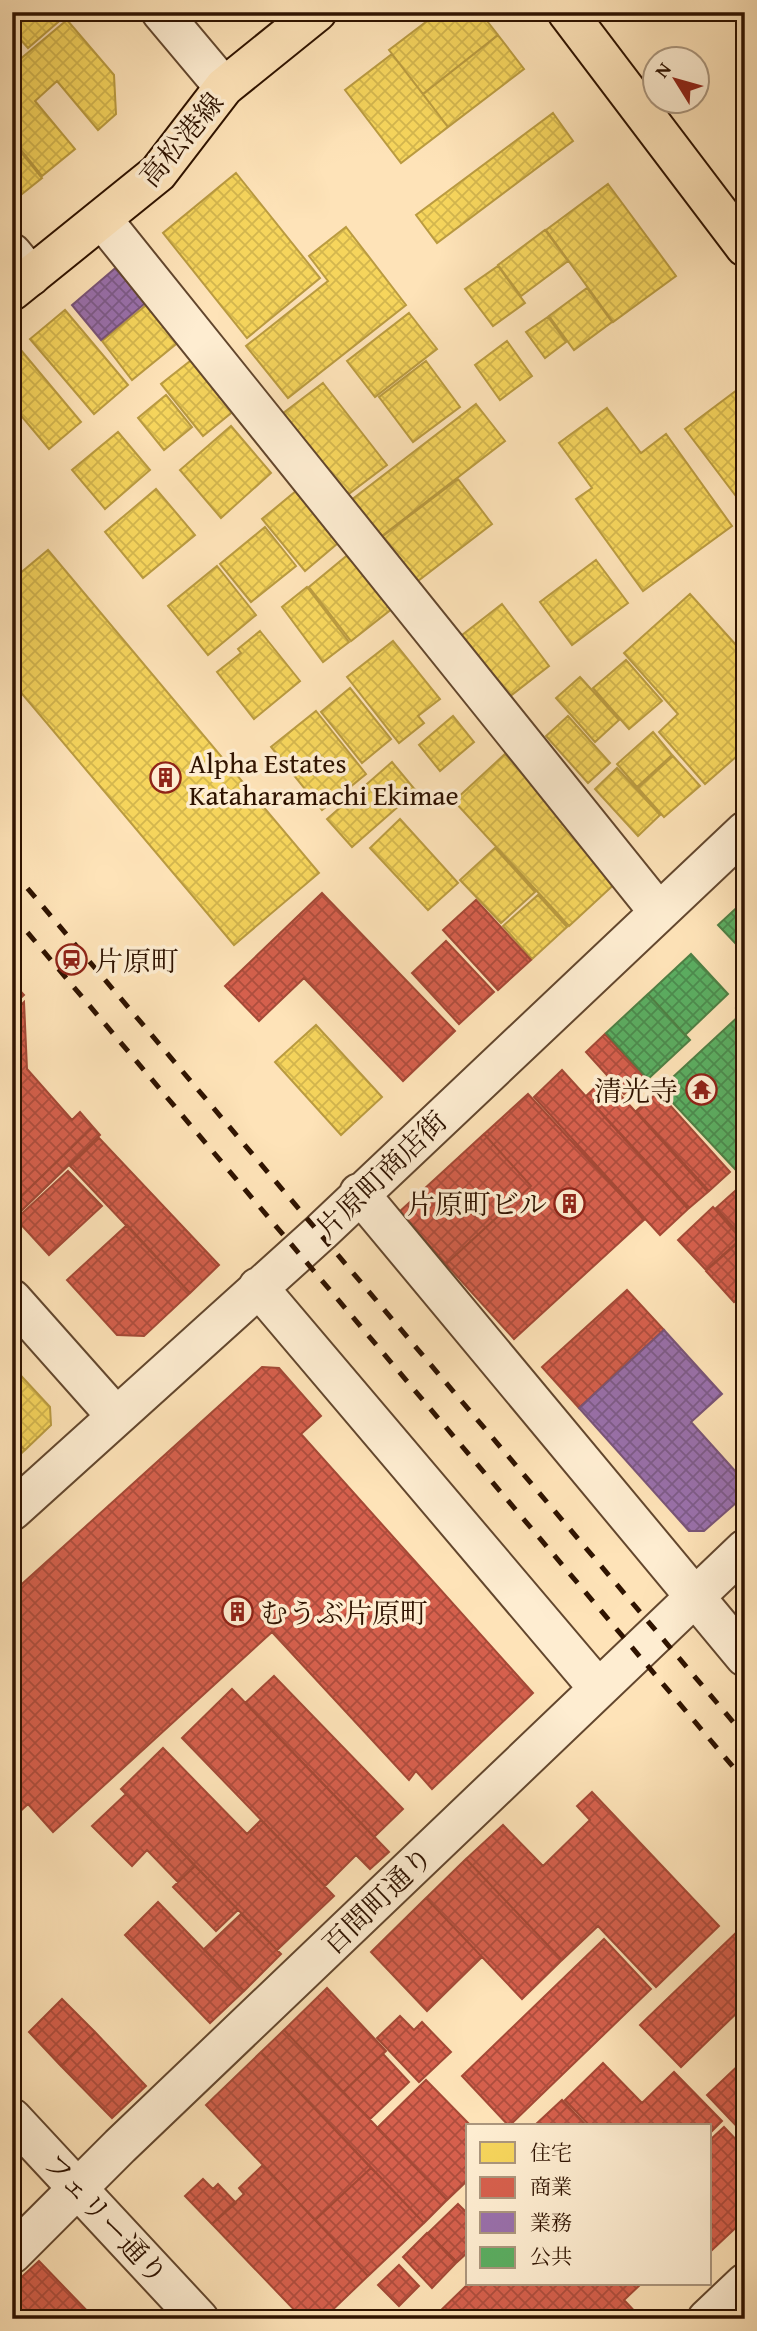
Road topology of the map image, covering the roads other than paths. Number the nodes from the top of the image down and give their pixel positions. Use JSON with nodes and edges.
{"nodes":[{"id":1,"x":161,"y":12,"type":"edge"},
{"id":2,"x":317,"y":12,"type":"edge"},
{"id":3,"x":567,"y":12,"type":"edge"},
{"id":4,"x":224,"y":87,"type":"junction"},
{"id":5,"x":102,"y":219,"type":"junction"},
{"id":6,"x":745,"y":247,"type":"edge"},
{"id":7,"x":18,"y":273,"type":"edge"},
{"id":8,"x":745,"y":831,"type":"edge"},
{"id":9,"x":658,"y":911,"type":"junction"},
{"id":10,"x":359,"y":1193,"type":"junction"},
{"id":11,"x":258,"y":1287,"type":"junction"},
{"id":12,"x":12,"y":1299,"type":"edge"},
{"id":13,"x":116,"y":1416,"type":"junction"},
{"id":14,"x":12,"y":1511,"type":"edge"},
{"id":15,"x":745,"y":1549,"type":"edge"},
{"id":16,"x":694,"y":1597,"type":"junction"},
{"id":17,"x":745,"y":1657,"type":"edge"},
{"id":18,"x":598,"y":1688,"type":"junction"},
{"id":19,"x":12,"y":2118,"type":"edge"},
{"id":20,"x":78,"y":2188,"type":"junction"},
{"id":21,"x":12,"y":2254,"type":"edge"},
{"id":22,"x":745,"y":2283,"type":"edge"},
{"id":23,"x":199,"y":2319,"type":"edge"},
{"id":24,"x":707,"y":2319,"type":"edge"}],
"edges":[{"from":1,"to":4,"type":"street"},
{"from":2,"to":4,"type":"main road","name":"高松港線"},
{"from":3,"to":6,"type":"main road"},
{"from":4,"to":5,"type":"main road","name":"高松港線"},
{"from":5,"to":7,"type":"main road","name":"高松港線"},
{"from":5,"to":9,"type":"street"},
{"from":8,"to":9,"type":"street","name":"片原町商店街"},
{"from":9,"to":10,"type":"street","name":"片原町商店街"},
{"from":10,"to":11,"type":"street","name":"片原町商店街"},
{"from":10,"to":16,"type":"street"},
{"from":11,"to":13,"type":"street","name":"片原町商店街"},
{"from":11,"to":18,"type":"street"},
{"from":12,"to":13,"type":"street"},
{"from":13,"to":14,"type":"street","name":"片原町商店街"},
{"from":15,"to":16,"type":"street","name":"百間町通り"},
{"from":16,"to":17,"type":"street"},
{"from":16,"to":18,"type":"street","name":"百間町通り"},
{"from":18,"to":20,"type":"street","name":"百間町通り"},
{"from":19,"to":20,"type":"street","name":"フェリー通り"},
{"from":20,"to":21,"type":"street","name":"百間町通り"},
{"from":20,"to":23,"type":"street","name":"フェリー通り"},
{"from":22,"to":24,"type":"street"}]}
